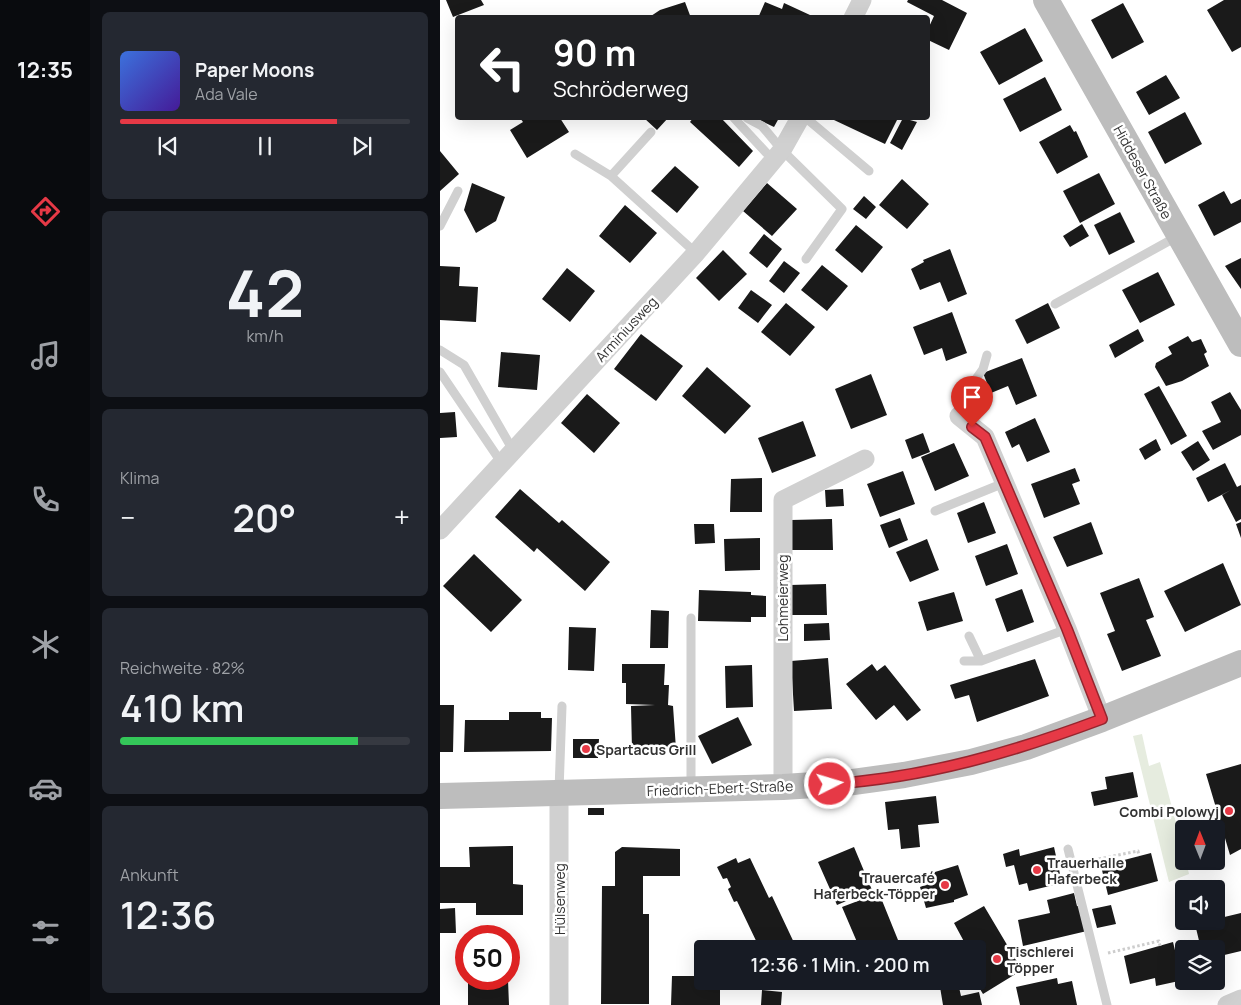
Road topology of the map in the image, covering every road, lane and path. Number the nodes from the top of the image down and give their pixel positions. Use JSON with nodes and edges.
{"nodes":[{"id":1,"x":862,"y":0,"type":"edge"},
{"id":2,"x":1046,"y":0,"type":"edge"},
{"id":3,"x":854,"y":15,"type":"edge"},
{"id":4,"x":736,"y":120,"type":"edge"},
{"id":5,"x":751,"y":120,"type":"edge"},
{"id":6,"x":799,"y":120,"type":"edge"},
{"id":7,"x":808,"y":120,"type":"edge"},
{"id":8,"x":651,"y":132,"type":"dead end"},
{"id":9,"x":575,"y":154,"type":"dead end"},
{"id":10,"x":778,"y":155,"type":"junction"},
{"id":11,"x":869,"y":171,"type":"dead end"},
{"id":12,"x":611,"y":176,"type":"junction"},
{"id":13,"x":458,"y":191,"type":"dead end"},
{"id":14,"x":440,"y":226,"type":"edge"},
{"id":15,"x":1178,"y":236,"type":"junction"},
{"id":16,"x":696,"y":253,"type":"junction"},
{"id":17,"x":806,"y":259,"type":"dead end"},
{"id":18,"x":1055,"y":304,"type":"dead end"},
{"id":19,"x":1241,"y":344,"type":"edge"},
{"id":20,"x":440,"y":350,"type":"edge"},
{"id":21,"x":987,"y":355,"type":"dead end"},
{"id":22,"x":440,"y":372,"type":"edge"},
{"id":23,"x":960,"y":416,"type":"joint"},
{"id":24,"x":507,"y":457,"type":"junction"},
{"id":25,"x":865,"y":459,"type":"dead end"},
{"id":26,"x":1004,"y":484,"type":"junction"},
{"id":27,"x":935,"y":510,"type":"dead end"},
{"id":28,"x":440,"y":530,"type":"edge"},
{"id":29,"x":691,"y":618,"type":"dead end"},
{"id":30,"x":1067,"y":629,"type":"junction"},
{"id":31,"x":969,"y":636,"type":"dead end"},
{"id":32,"x":964,"y":661,"type":"dead end"},
{"id":33,"x":981,"y":661,"type":"junction"},
{"id":34,"x":1235,"y":669,"type":"edge"},
{"id":35,"x":562,"y":706,"type":"dead end"},
{"id":36,"x":1102,"y":719,"type":"junction"},
{"id":37,"x":783,"y":787,"type":"junction"},
{"id":38,"x":691,"y":790,"type":"junction"},
{"id":39,"x":559,"y":792,"type":"junction"},
{"id":40,"x":440,"y":796,"type":"edge"},
{"id":41,"x":1068,"y":849,"type":"dead end"},
{"id":42,"x":1112,"y":856,"type":"junction"},
{"id":43,"x":1139,"y":856,"type":"dead end"},
{"id":44,"x":1114,"y":863,"type":"dead end"},
{"id":45,"x":1085,"y":870,"type":"dead end"},
{"id":46,"x":1160,"y":946,"type":"dead end"},
{"id":47,"x":1134,"y":947,"type":"junction"},
{"id":48,"x":1136,"y":953,"type":"dead end"},
{"id":49,"x":1094,"y":957,"type":"junction"},
{"id":50,"x":1241,"y":999,"type":"edge"},
{"id":51,"x":559,"y":1005,"type":"edge"},
{"id":52,"x":1107,"y":1005,"type":"edge"},
{"id":53,"x":1227,"y":1005,"type":"edge"}],
"edges":[{"from":1,"to":3,"type":"street"},
{"from":2,"to":15,"type":"main road","name":"Hiddeser Straße"},
{"from":4,"to":10,"type":"lane"},
{"from":5,"to":10,"type":"lane"},
{"from":6,"to":10,"type":"street","name":"Arminiusweg"},
{"from":7,"to":11,"type":"lane"},
{"from":8,"to":12,"type":"lane"},
{"from":9,"to":12,"type":"lane"},
{"from":10,"to":16,"type":"street","name":"Arminiusweg"},
{"from":10,"to":17,"type":"lane"},
{"from":12,"to":16,"type":"lane"},
{"from":13,"to":14,"type":"lane"},
{"from":15,"to":18,"type":"lane"},
{"from":15,"to":19,"type":"main road","name":"Hiddeser Straße"},
{"from":16,"to":24,"type":"street","name":"Arminiusweg"},
{"from":20,"to":24,"type":"lane"},
{"from":21,"to":23,"type":"lane"},
{"from":22,"to":24,"type":"lane"},
{"from":23,"to":26,"type":"street"},
{"from":24,"to":28,"type":"street","name":"Arminiusweg"},
{"from":25,"to":37,"type":"street","name":"Lohmeierweg"},
{"from":26,"to":27,"type":"lane"},
{"from":26,"to":30,"type":"street"},
{"from":29,"to":38,"type":"lane"},
{"from":30,"to":33,"type":"lane"},
{"from":30,"to":36,"type":"street"},
{"from":31,"to":33,"type":"lane"},
{"from":32,"to":33,"type":"lane"},
{"from":34,"to":36,"type":"main road","name":"Friedrich-Ebert-Straße"},
{"from":35,"to":39,"type":"lane"},
{"from":36,"to":37,"type":"main road","name":"Friedrich-Ebert-Straße"},
{"from":37,"to":38,"type":"main road","name":"Friedrich-Ebert-Straße"},
{"from":38,"to":39,"type":"main road","name":"Friedrich-Ebert-Straße"},
{"from":39,"to":40,"type":"main road","name":"Friedrich-Ebert-Straße"},
{"from":39,"to":51,"type":"street","name":"Hülsenweg"},
{"from":41,"to":49,"type":"lane"},
{"from":42,"to":43,"type":"path"},
{"from":42,"to":44,"type":"path"},
{"from":42,"to":45,"type":"path"},
{"from":46,"to":47,"type":"path"},
{"from":47,"to":48,"type":"path"},
{"from":47,"to":49,"type":"path"},
{"from":49,"to":52,"type":"lane"},
{"from":50,"to":53,"type":"street"}]}
